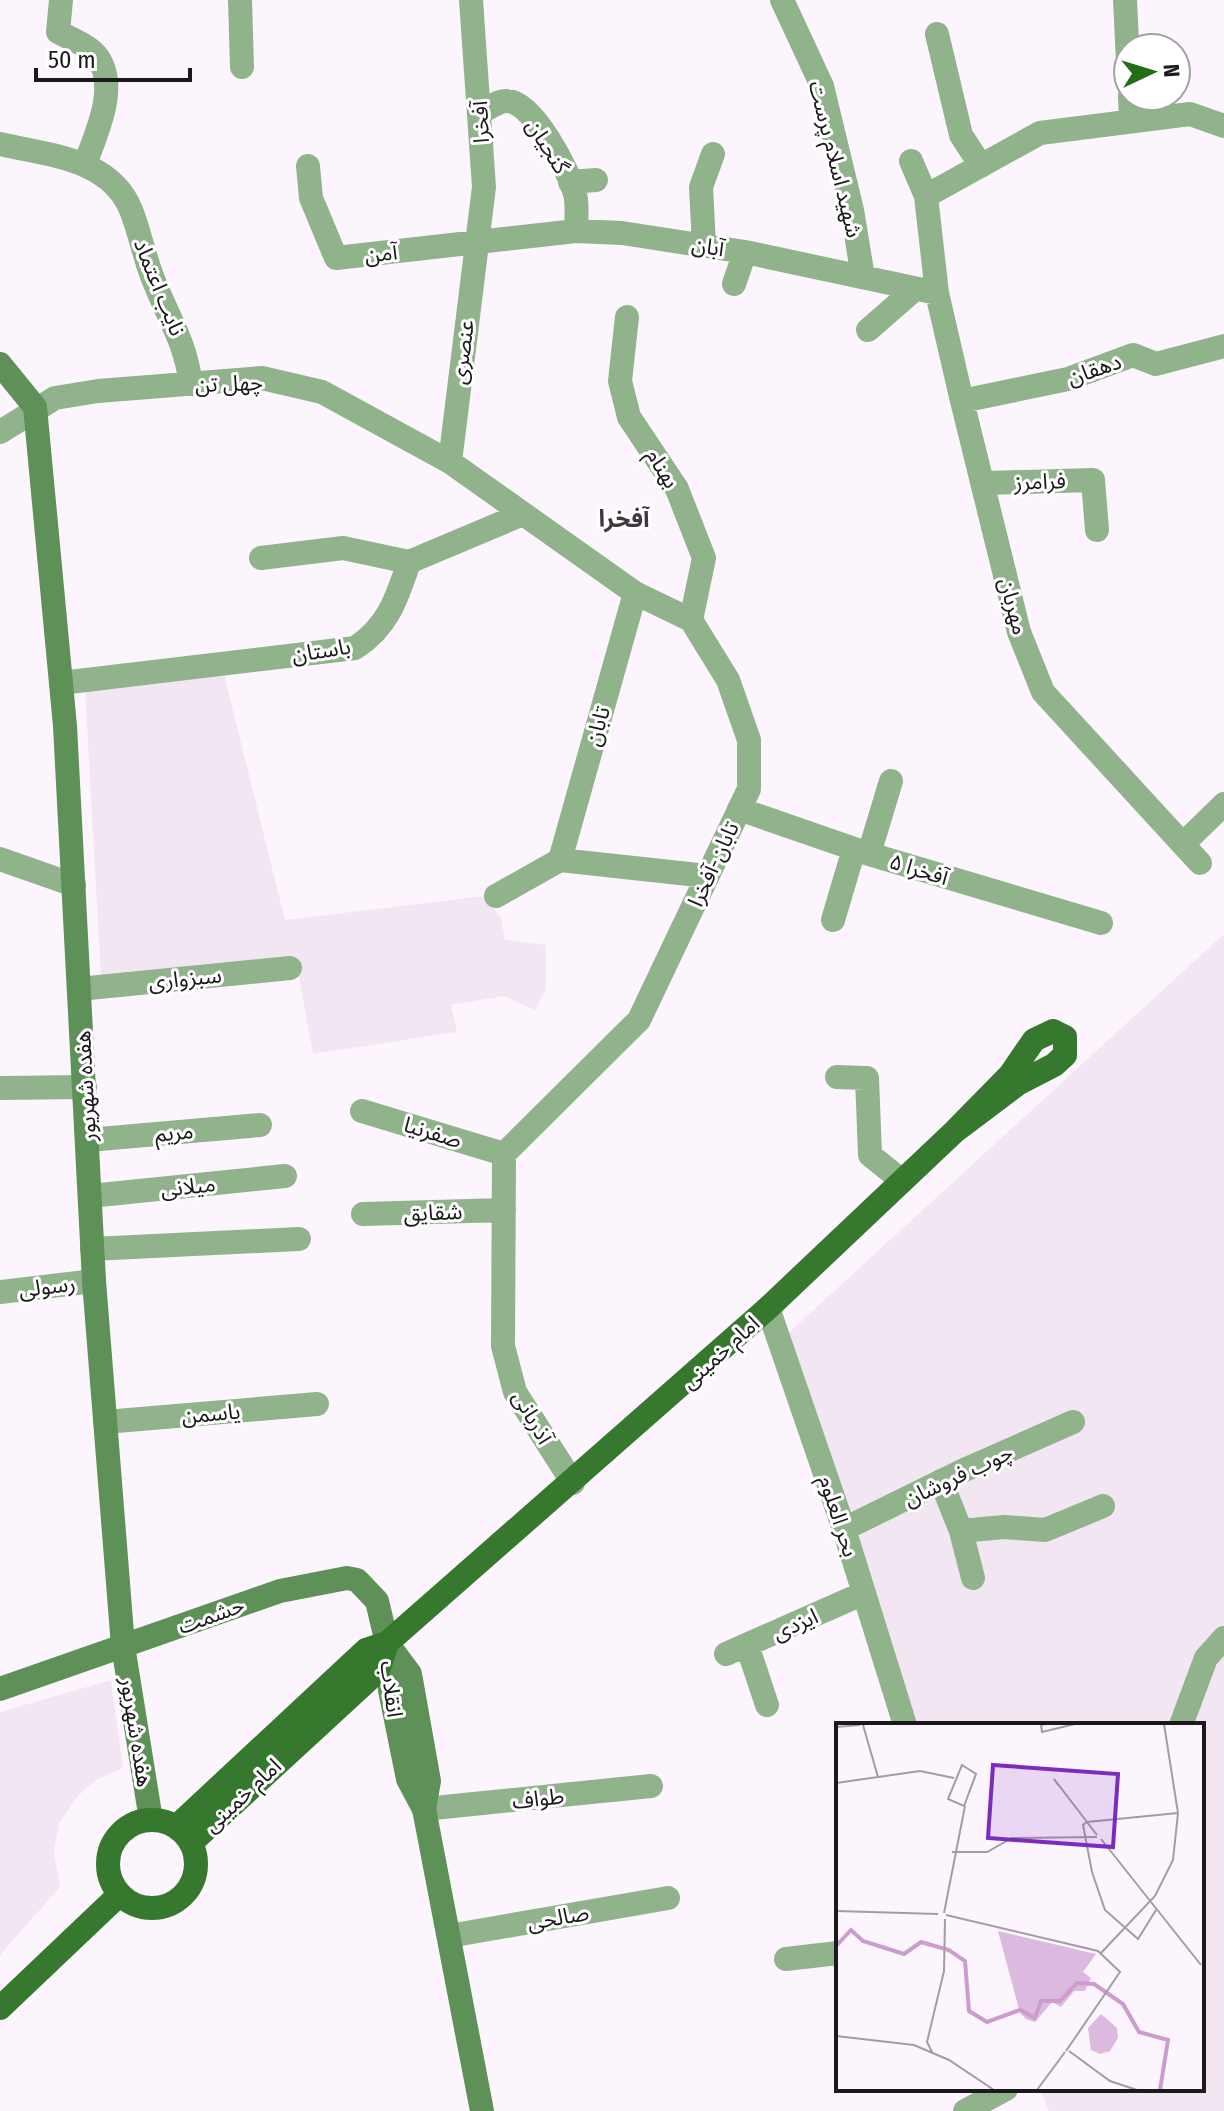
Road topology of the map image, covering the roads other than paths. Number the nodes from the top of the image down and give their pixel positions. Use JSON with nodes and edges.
{"nodes":[{"id":1,"x":61,"y":0,"type":"edge"},
{"id":2,"x":240,"y":0,"type":"edge"},
{"id":3,"x":471,"y":0,"type":"edge"},
{"id":4,"x":782,"y":0,"type":"edge"},
{"id":5,"x":1125,"y":0,"type":"edge"},
{"id":6,"x":1127,"y":32,"type":"edge"},
{"id":7,"x":937,"y":34,"type":"dead end"},
{"id":8,"x":242,"y":67,"type":"dead end"},
{"id":9,"x":1131,"y":112,"type":"edge"},
{"id":10,"x":480,"y":113,"type":"junction"},
{"id":11,"x":1131,"y":121,"type":"junction"},
{"id":12,"x":1224,"y":126,"type":"edge"},
{"id":13,"x":0,"y":144,"type":"edge"},
{"id":14,"x":713,"y":154,"type":"dead end"},
{"id":15,"x":911,"y":161,"type":"dead end"},
{"id":16,"x":85,"y":164,"type":"junction"},
{"id":17,"x":308,"y":166,"type":"dead end"},
{"id":18,"x":981,"y":166,"type":"junction"},
{"id":19,"x":596,"y":180,"type":"dead end"},
{"id":20,"x":570,"y":182,"type":"junction"},
{"id":21,"x":926,"y":196,"type":"junction"},
{"id":22,"x":576,"y":231,"type":"junction"},
{"id":23,"x":475,"y":243,"type":"junction"},
{"id":24,"x":704,"y":245,"type":"junction"},
{"id":25,"x":745,"y":252,"type":"junction"},
{"id":26,"x":863,"y":277,"type":"junction"},
{"id":27,"x":734,"y":284,"type":"dead end"},
{"id":28,"x":926,"y":291,"type":"junction"},
{"id":29,"x":627,"y":317,"type":"dead end"},
{"id":30,"x":868,"y":330,"type":"dead end"},
{"id":31,"x":1224,"y":346,"type":"edge"},
{"id":32,"x":0,"y":364,"type":"edge"},
{"id":33,"x":191,"y":384,"type":"junction"},
{"id":34,"x":962,"y":401,"type":"junction"},
{"id":35,"x":35,"y":407,"type":"junction"},
{"id":36,"x":0,"y":432,"type":"edge"},
{"id":37,"x":450,"y":462,"type":"junction"},
{"id":38,"x":985,"y":483,"type":"junction"},
{"id":39,"x":523,"y":514,"type":"junction"},
{"id":40,"x":1097,"y":530,"type":"dead end"},
{"id":41,"x":261,"y":558,"type":"dead end"},
{"id":42,"x":409,"y":562,"type":"junction"},
{"id":43,"x":635,"y":593,"type":"junction"},
{"id":44,"x":691,"y":620,"type":"junction"},
{"id":45,"x":61,"y":683,"type":"junction"},
{"id":46,"x":891,"y":781,"type":"dead end"},
{"id":47,"x":1224,"y":804,"type":"edge"},
{"id":48,"x":739,"y":809,"type":"junction"},
{"id":49,"x":1183,"y":844,"type":"junction"},
{"id":50,"x":862,"y":852,"type":"junction"},
{"id":51,"x":0,"y":859,"type":"edge"},
{"id":52,"x":560,"y":860,"type":"junction"},
{"id":53,"x":1200,"y":863,"type":"dead end"},
{"id":54,"x":707,"y":876,"type":"junction"},
{"id":55,"x":74,"y":885,"type":"junction"},
{"id":56,"x":496,"y":896,"type":"dead end"},
{"id":57,"x":833,"y":920,"type":"dead end"},
{"id":58,"x":1101,"y":923,"type":"dead end"},
{"id":59,"x":290,"y":968,"type":"dead end"},
{"id":60,"x":79,"y":989,"type":"junction"},
{"id":61,"x":837,"y":1077,"type":"dead end"},
{"id":62,"x":85,"y":1087,"type":"junction"},
{"id":63,"x":0,"y":1088,"type":"edge"},
{"id":64,"x":362,"y":1111,"type":"dead end"},
{"id":65,"x":260,"y":1125,"type":"dead end"},
{"id":66,"x":954,"y":1132,"type":"junction"},
{"id":67,"x":88,"y":1140,"type":"junction"},
{"id":68,"x":504,"y":1154,"type":"junction"},
{"id":69,"x":285,"y":1176,"type":"dead end"},
{"id":70,"x":901,"y":1180,"type":"junction"},
{"id":71,"x":90,"y":1196,"type":"junction"},
{"id":72,"x":504,"y":1210,"type":"junction"},
{"id":73,"x":363,"y":1214,"type":"dead end"},
{"id":74,"x":299,"y":1239,"type":"dead end"},
{"id":75,"x":92,"y":1249,"type":"junction"},
{"id":76,"x":94,"y":1281,"type":"junction"},
{"id":77,"x":0,"y":1292,"type":"edge"},
{"id":78,"x":768,"y":1308,"type":"junction"},
{"id":79,"x":317,"y":1404,"type":"dead end"},
{"id":80,"x":105,"y":1422,"type":"junction"},
{"id":81,"x":1073,"y":1422,"type":"dead end"},
{"id":82,"x":941,"y":1481,"type":"junction"},
{"id":83,"x":573,"y":1483,"type":"junction"},
{"id":84,"x":1103,"y":1506,"type":"dead end"},
{"id":85,"x":844,"y":1529,"type":"junction"},
{"id":86,"x":961,"y":1531,"type":"junction"},
{"id":87,"x":973,"y":1578,"type":"dead end"},
{"id":88,"x":864,"y":1593,"type":"junction"},
{"id":89,"x":1224,"y":1638,"type":"edge"},
{"id":90,"x":387,"y":1643,"type":"junction"},
{"id":91,"x":123,"y":1646,"type":"junction"},
{"id":92,"x":83,"y":1661,"type":"junction"},
{"id":93,"x":128,"y":1679,"type":"junction"},
{"id":94,"x":0,"y":1689,"type":"edge"},
{"id":95,"x":767,"y":1705,"type":"dead end"},
{"id":96,"x":904,"y":1723,"type":"edge"},
{"id":97,"x":1182,"y":1723,"type":"edge"},
{"id":98,"x":651,"y":1786,"type":"dead end"},
{"id":99,"x":424,"y":1809,"type":"junction"},
{"id":100,"x":151,"y":1820,"type":"junction"},
{"id":101,"x":184,"y":1835,"type":"junction"},
{"id":102,"x":120,"y":1894,"type":"junction"},
{"id":103,"x":668,"y":1898,"type":"dead end"},
{"id":104,"x":449,"y":1936,"type":"junction"},
{"id":105,"x":836,"y":1953,"type":"edge"},
{"id":106,"x":786,"y":1959,"type":"dead end"},
{"id":107,"x":0,"y":2008,"type":"edge"},
{"id":108,"x":1002,"y":2091,"type":"edge"},
{"id":109,"x":1007,"y":2091,"type":"edge"},
{"id":110,"x":482,"y":2111,"type":"edge"},
{"id":111,"x":965,"y":2111,"type":"edge"},
{"id":112,"x":1014,"y":2111,"type":"edge"}],
"edges":[{"from":1,"to":16,"type":"street"},
{"from":2,"to":8,"type":"street"},
{"from":3,"to":10,"type":"street","name":"آفخرا"},
{"from":4,"to":26,"type":"street","name":"شهید اسلام پرست"},
{"from":5,"to":6,"type":"street"},
{"from":7,"to":18,"type":"street"},
{"from":9,"to":11,"type":"street"},
{"from":10,"to":20,"type":"street","name":"گنجیان"},
{"from":10,"to":23,"type":"street","name":"آفخرا"},
{"from":11,"to":12,"type":"street"},
{"from":11,"to":18,"type":"street"},
{"from":13,"to":16,"type":"street"},
{"from":14,"to":24,"type":"street"},
{"from":15,"to":21,"type":"street","name":"مهربان"},
{"from":16,"to":33,"type":"street","name":"نایب اعتماد"},
{"from":17,"to":23,"type":"street","name":"آمن"},
{"from":18,"to":21,"type":"street"},
{"from":19,"to":20,"type":"street"},
{"from":20,"to":22,"type":"street","name":"گنجیان"},
{"from":21,"to":28,"type":"street","name":"مهربان"},
{"from":22,"to":23,"type":"street","name":"آبان"},
{"from":22,"to":24,"type":"street","name":"آبان"},
{"from":23,"to":37,"type":"street","name":"عنصری"},
{"from":24,"to":25,"type":"street","name":"آبان"},
{"from":25,"to":26,"type":"street","name":"آبان"},
{"from":25,"to":27,"type":"street"},
{"from":26,"to":28,"type":"street","name":"آبان"},
{"from":28,"to":30,"type":"street"},
{"from":28,"to":34,"type":"street","name":"مهربان"},
{"from":29,"to":44,"type":"street","name":"بهنام"},
{"from":31,"to":34,"type":"street","name":"دهقان"},
{"from":32,"to":35,"type":"main road"},
{"from":33,"to":35,"type":"street","name":"چهل تن"},
{"from":33,"to":37,"type":"street","name":"چهل تن"},
{"from":34,"to":38,"type":"street","name":"مهربان"},
{"from":35,"to":36,"type":"street","name":"چهل تن"},
{"from":35,"to":45,"type":"main road","name":"هفده شهریور"},
{"from":37,"to":39,"type":"street"},
{"from":38,"to":40,"type":"street","name":"فرامرز"},
{"from":38,"to":49,"type":"street","name":"مهربان"},
{"from":39,"to":42,"type":"street"},
{"from":39,"to":43,"type":"street"},
{"from":41,"to":42,"type":"street"},
{"from":42,"to":45,"type":"street","name":"باستان"},
{"from":43,"to":44,"type":"street"},
{"from":43,"to":52,"type":"street","name":"تابان"},
{"from":44,"to":48,"type":"street","name":"تابان-آفخرا"},
{"from":45,"to":55,"type":"main road","name":"هفده شهریور"},
{"from":46,"to":50,"type":"street"},
{"from":47,"to":49,"type":"street"},
{"from":48,"to":50,"type":"street","name":"آفخرا ۵"},
{"from":48,"to":54,"type":"street","name":"تابان-آفخرا"},
{"from":49,"to":53,"type":"street","name":"مهربان"},
{"from":50,"to":57,"type":"street"},
{"from":50,"to":58,"type":"street","name":"آفخرا ۵"},
{"from":51,"to":55,"type":"street"},
{"from":52,"to":54,"type":"street"},
{"from":52,"to":56,"type":"street"},
{"from":54,"to":68,"type":"street","name":"تابان-آفخرا"},
{"from":55,"to":60,"type":"main road","name":"هفده شهریور"},
{"from":59,"to":60,"type":"street","name":"سبزواری"},
{"from":60,"to":62,"type":"main road","name":"هفده شهریور"},
{"from":61,"to":70,"type":"street"},
{"from":62,"to":63,"type":"street"},
{"from":62,"to":67,"type":"main road","name":"هفده شهریور"},
{"from":64,"to":68,"type":"street","name":"صفرنیا"},
{"from":65,"to":67,"type":"street","name":"مریم"},
{"from":66,"to":66,"type":"main road","name":"امام خمینی"},
{"from":66,"to":70,"type":"main road","name":"امام خمینی"},
{"from":67,"to":71,"type":"main road","name":"هفده شهریور"},
{"from":68,"to":72,"type":"street"},
{"from":69,"to":71,"type":"street","name":"میلانی"},
{"from":70,"to":78,"type":"main road","name":"امام خمینی"},
{"from":71,"to":75,"type":"main road","name":"هفده شهریور"},
{"from":72,"to":73,"type":"street","name":"شقایق"},
{"from":72,"to":83,"type":"street","name":"آذربانی"},
{"from":74,"to":75,"type":"street"},
{"from":75,"to":76,"type":"main road","name":"هفده شهریور"},
{"from":76,"to":77,"type":"street","name":"رسولی"},
{"from":76,"to":80,"type":"main road","name":"هفده شهریور"},
{"from":78,"to":83,"type":"main road","name":"امام خمینی"},
{"from":78,"to":85,"type":"street","name":"بحر العلوم"},
{"from":79,"to":80,"type":"street","name":"یاسمن"},
{"from":80,"to":91,"type":"main road","name":"هفده شهریور"},
{"from":81,"to":82,"type":"street","name":"چوب فروشان"},
{"from":82,"to":85,"type":"street","name":"چوب فروشان"},
{"from":82,"to":86,"type":"street"},
{"from":83,"to":90,"type":"main road","name":"امام خمینی"},
{"from":84,"to":86,"type":"street"},
{"from":85,"to":88,"type":"street","name":"بحر العلوم"},
{"from":86,"to":87,"type":"street"},
{"from":88,"to":95,"type":"street","name":"ایزدی"},
{"from":88,"to":96,"type":"street","name":"بحر العلوم"},
{"from":89,"to":97,"type":"street"},
{"from":90,"to":91,"type":"main road","name":"حشمت"},
{"from":90,"to":99,"type":"main road","name":"انقلاب"},
{"from":90,"to":101,"type":"main road","name":"امام خمینی"},
{"from":91,"to":92,"type":"main road","name":"حشمت"},
{"from":91,"to":93,"type":"main road","name":"هفده شهریور"},
{"from":92,"to":93,"type":"main road"},
{"from":92,"to":94,"type":"main road","name":"حشمت"},
{"from":93,"to":100,"type":"main road","name":"هفده شهریور"},
{"from":98,"to":99,"type":"street","name":"طواف"},
{"from":99,"to":104,"type":"main road","name":"انقلاب"},
{"from":100,"to":101,"type":"main road"},
{"from":100,"to":102,"type":"main road"},
{"from":101,"to":102,"type":"main road"},
{"from":102,"to":107,"type":"main road"},
{"from":103,"to":104,"type":"street","name":"صالحی"},
{"from":104,"to":110,"type":"main road","name":"انقلاب"},
{"from":105,"to":106,"type":"street"},
{"from":108,"to":111,"type":"street"},
{"from":109,"to":112,"type":"street"}]}
